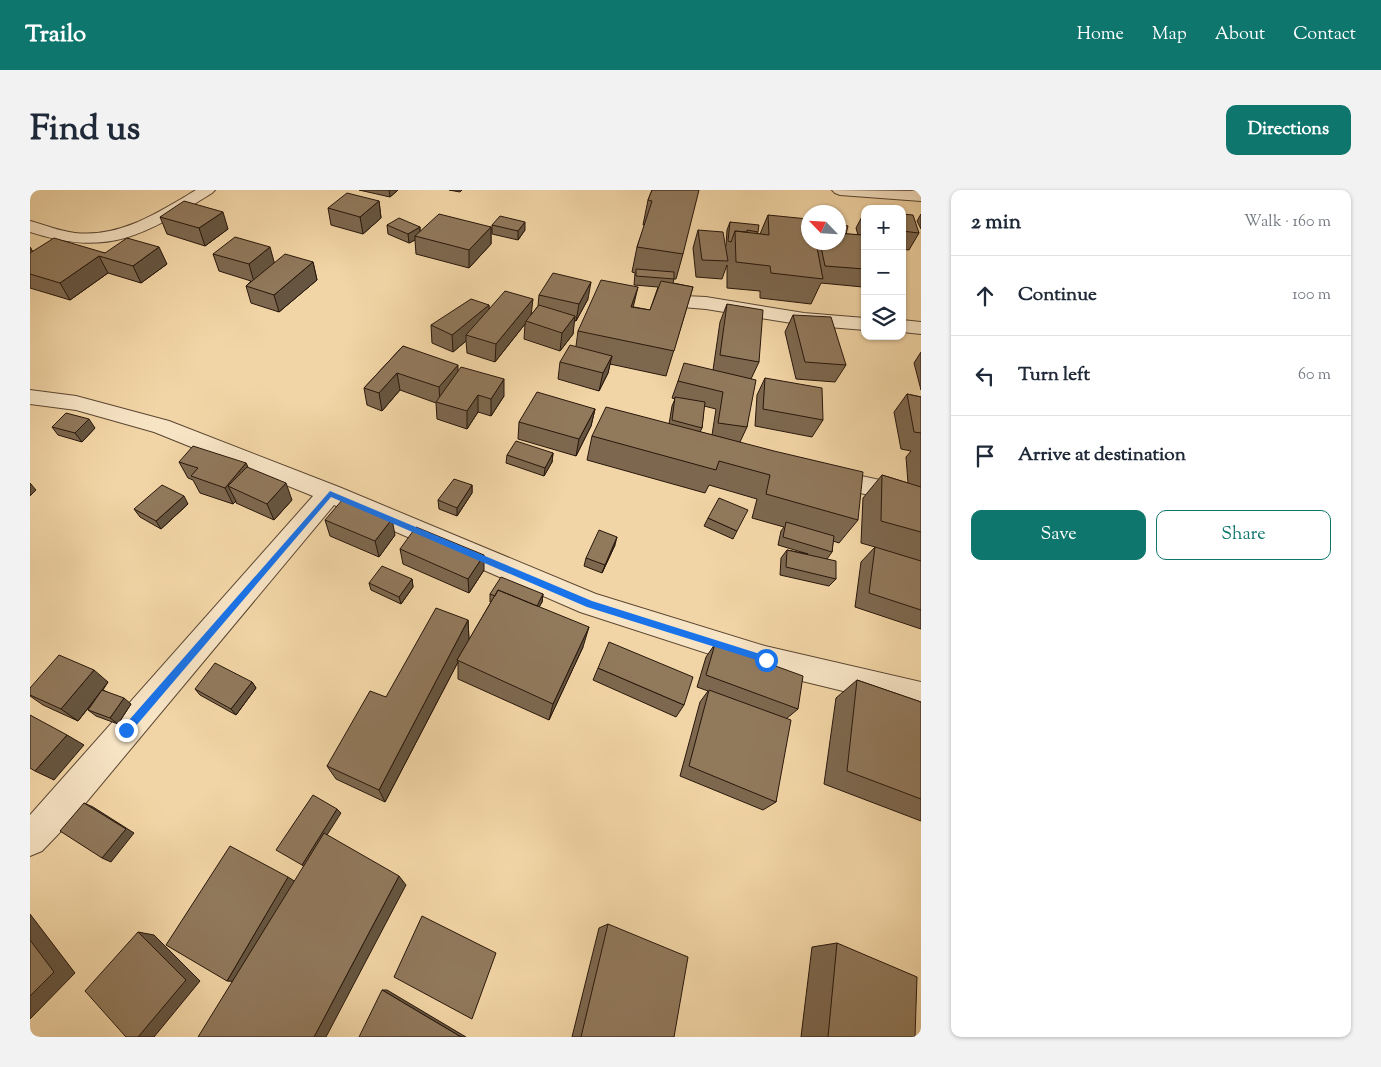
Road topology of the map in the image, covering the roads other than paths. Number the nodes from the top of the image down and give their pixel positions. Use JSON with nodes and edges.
{"nodes":[{"id":1,"x":207,"y":190,"type":"edge"},
{"id":2,"x":840,"y":190,"type":"edge"},
{"id":3,"x":921,"y":196,"type":"edge"},
{"id":4,"x":30,"y":226,"type":"edge"},
{"id":5,"x":664,"y":301,"type":"edge"},
{"id":6,"x":861,"y":324,"type":"edge"},
{"id":7,"x":906,"y":326,"type":"edge"},
{"id":8,"x":921,"y":328,"type":"edge"},
{"id":9,"x":30,"y":397,"type":"edge"},
{"id":10,"x":805,"y":473,"type":"edge"},
{"id":11,"x":330,"y":493,"type":"junction"},
{"id":12,"x":921,"y":498,"type":"edge"},
{"id":13,"x":921,"y":696,"type":"edge"},
{"id":14,"x":30,"y":839,"type":"edge"}],
"edges":[{"from":1,"to":4,"type":"street"},
{"from":2,"to":3,"type":"street"},
{"from":5,"to":6,"type":"street"},
{"from":7,"to":8,"type":"street"},
{"from":9,"to":11,"type":"street"},
{"from":10,"to":12,"type":"street"},
{"from":11,"to":13,"type":"street"},
{"from":11,"to":14,"type":"street"}]}
